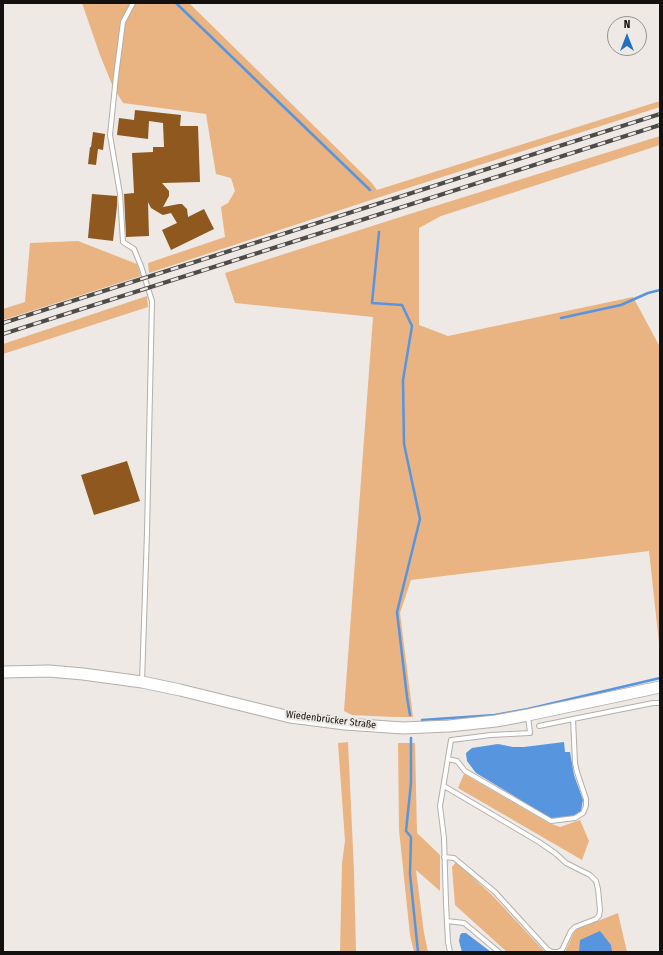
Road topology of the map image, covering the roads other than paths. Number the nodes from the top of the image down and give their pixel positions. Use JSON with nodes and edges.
{"nodes":[{"id":1,"x":133,"y":3,"type":"edge"},
{"id":2,"x":3,"y":672,"type":"edge"},
{"id":3,"x":142,"y":682,"type":"junction"},
{"id":4,"x":660,"y":687,"type":"edge"},
{"id":5,"x":660,"y":704,"type":"edge"},
{"id":6,"x":528,"y":716,"type":"junction"},
{"id":7,"x":573,"y":719,"type":"junction"},
{"id":8,"x":539,"y":726,"type":"dead end"},
{"id":9,"x":448,"y":759,"type":"junction"},
{"id":10,"x":444,"y":786,"type":"junction"},
{"id":11,"x":444,"y":857,"type":"junction"},
{"id":12,"x":447,"y":921,"type":"junction"},
{"id":13,"x":450,"y":952,"type":"edge"},
{"id":14,"x":499,"y":952,"type":"edge"},
{"id":15,"x":558,"y":952,"type":"edge"}],
"edges":[{"from":1,"to":3,"type":"lane"},
{"from":2,"to":3,"type":"street","name":"Wiedenbrücker Straße"},
{"from":3,"to":6,"type":"street","name":"Wiedenbrücker Straße"},
{"from":4,"to":6,"type":"street","name":"Wiedenbrücker Straße"},
{"from":5,"to":7,"type":"lane"},
{"from":6,"to":9,"type":"lane"},
{"from":7,"to":8,"type":"lane"},
{"from":7,"to":9,"type":"lane"},
{"from":9,"to":10,"type":"lane"},
{"from":10,"to":11,"type":"lane"},
{"from":10,"to":15,"type":"lane"},
{"from":11,"to":12,"type":"lane"},
{"from":11,"to":15,"type":"lane"},
{"from":12,"to":13,"type":"lane"},
{"from":12,"to":14,"type":"lane"}]}
